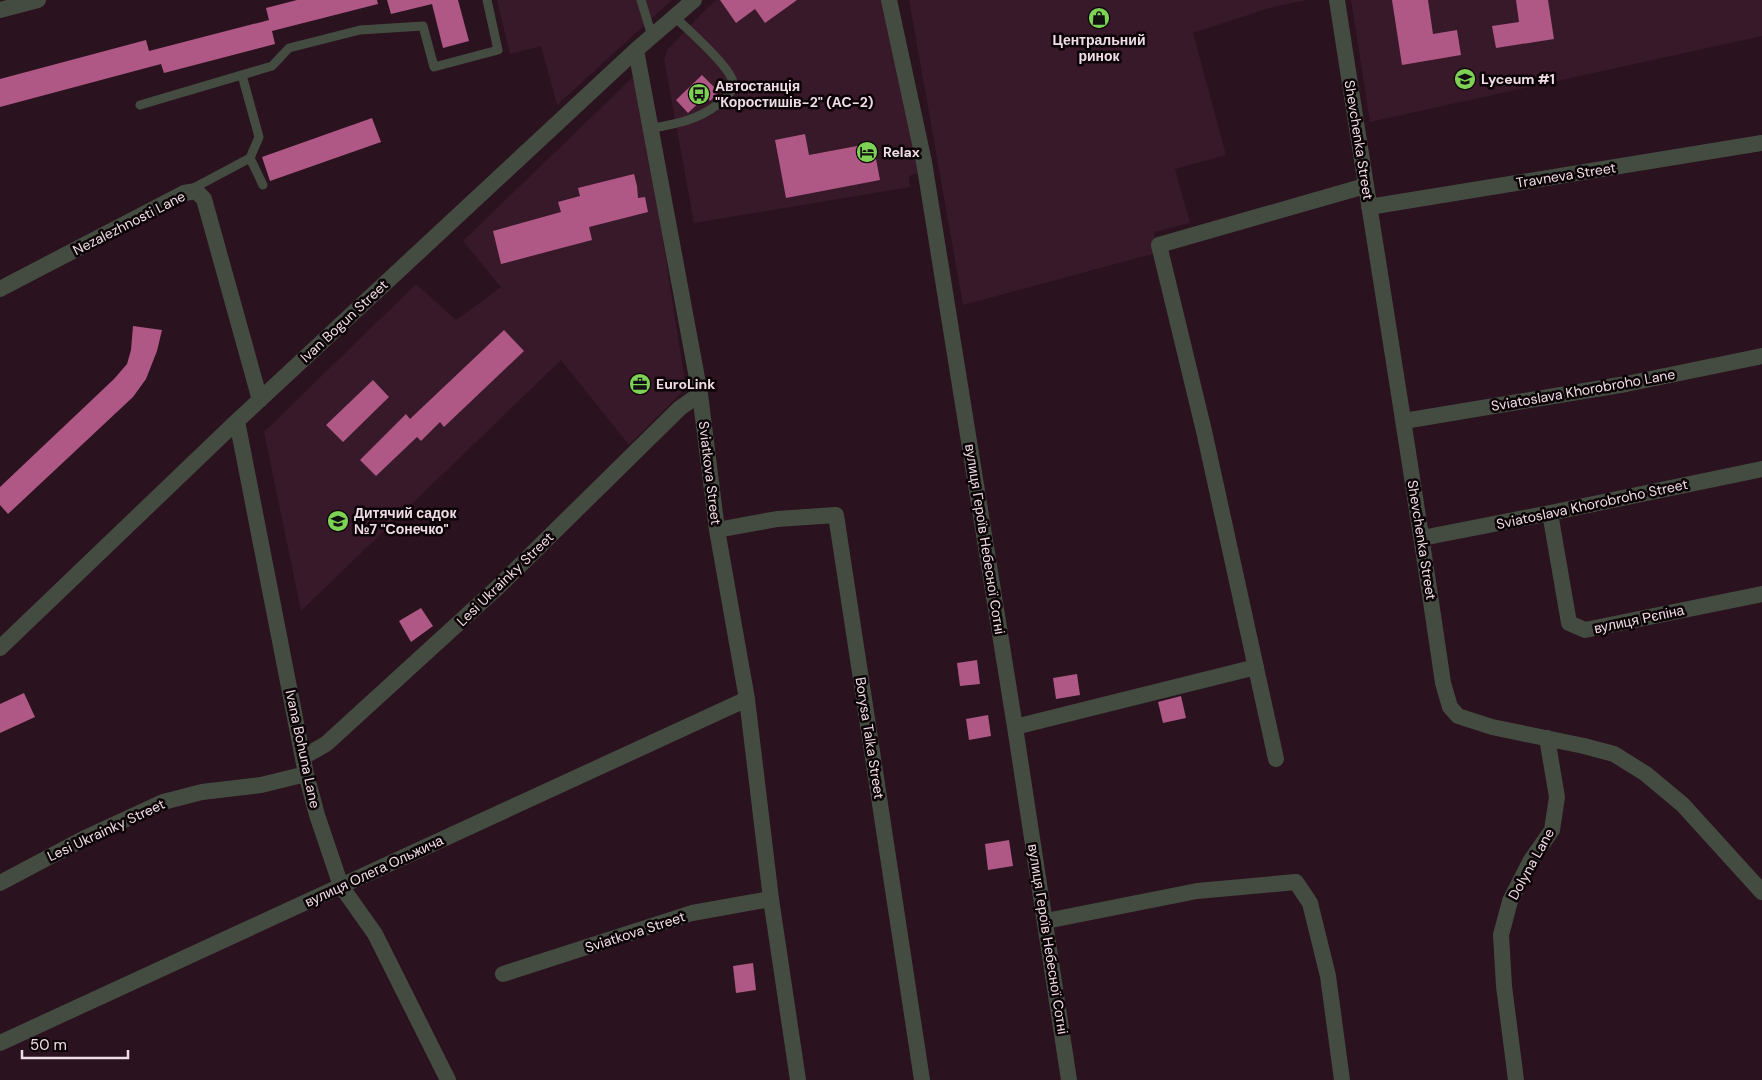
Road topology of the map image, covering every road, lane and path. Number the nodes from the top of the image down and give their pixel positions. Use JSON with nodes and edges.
{"nodes":[{"id":1,"x":38,"y":0,"type":"edge"},
{"id":2,"x":487,"y":0,"type":"edge"},
{"id":3,"x":641,"y":0,"type":"edge"},
{"id":4,"x":694,"y":0,"type":"edge"},
{"id":5,"x":890,"y":0,"type":"edge"},
{"id":6,"x":1337,"y":0,"type":"edge"},
{"id":7,"x":0,"y":10,"type":"edge"},
{"id":8,"x":675,"y":17,"type":"junction"},
{"id":9,"x":652,"y":36,"type":"junction"},
{"id":10,"x":636,"y":50,"type":"junction"},
{"id":11,"x":242,"y":75,"type":"junction"},
{"id":12,"x":140,"y":105,"type":"dead end"},
{"id":13,"x":650,"y":129,"type":"junction"},
{"id":14,"x":1762,"y":144,"type":"edge"},
{"id":15,"x":250,"y":158,"type":"junction"},
{"id":16,"x":263,"y":185,"type":"dead end"},
{"id":17,"x":1366,"y":186,"type":"junction"},
{"id":18,"x":184,"y":193,"type":"junction"},
{"id":19,"x":1369,"y":207,"type":"junction"},
{"id":20,"x":0,"y":290,"type":"edge"},
{"id":21,"x":1762,"y":356,"type":"edge"},
{"id":22,"x":700,"y":394,"type":"junction"},
{"id":23,"x":260,"y":400,"type":"junction"},
{"id":24,"x":237,"y":421,"type":"junction"},
{"id":25,"x":1404,"y":421,"type":"junction"},
{"id":26,"x":1762,"y":469,"type":"edge"},
{"id":27,"x":1550,"y":513,"type":"junction"},
{"id":28,"x":717,"y":530,"type":"junction"},
{"id":29,"x":1422,"y":538,"type":"junction"},
{"id":30,"x":1762,"y":594,"type":"edge"},
{"id":31,"x":0,"y":648,"type":"edge"},
{"id":32,"x":1256,"y":667,"type":"junction"},
{"id":33,"x":747,"y":699,"type":"junction"},
{"id":34,"x":1015,"y":727,"type":"junction"},
{"id":35,"x":1547,"y":738,"type":"junction"},
{"id":36,"x":303,"y":757,"type":"junction"},
{"id":37,"x":1276,"y":759,"type":"dead end"},
{"id":38,"x":306,"y":774,"type":"junction"},
{"id":39,"x":0,"y":883,"type":"edge"},
{"id":40,"x":341,"y":886,"type":"junction"},
{"id":41,"x":1762,"y":892,"type":"edge"},
{"id":42,"x":771,"y":899,"type":"junction"},
{"id":43,"x":1046,"y":921,"type":"junction"},
{"id":44,"x":503,"y":974,"type":"dead end"},
{"id":45,"x":0,"y":1043,"type":"edge"},
{"id":46,"x":448,"y":1080,"type":"edge"},
{"id":47,"x":798,"y":1080,"type":"edge"},
{"id":48,"x":922,"y":1080,"type":"edge"},
{"id":49,"x":1069,"y":1080,"type":"edge"},
{"id":50,"x":1342,"y":1080,"type":"edge"},
{"id":51,"x":1516,"y":1080,"type":"edge"}],
"edges":[{"from":1,"to":7,"type":"street"},
{"from":2,"to":11,"type":"lane"},
{"from":3,"to":9,"type":"lane"},
{"from":4,"to":8,"type":"street","name":"Ivan Bogun Street"},
{"from":5,"to":34,"type":"street","name":"вулиця Героїв Небесної Сотні"},
{"from":6,"to":17,"type":"street","name":"Shevchenka Street"},
{"from":8,"to":9,"type":"street","name":"Ivan Bogun Street"},
{"from":8,"to":13,"type":"lane"},
{"from":9,"to":10,"type":"street","name":"Ivan Bogun Street"},
{"from":10,"to":13,"type":"street","name":"Sviatkova Street"},
{"from":10,"to":23,"type":"street","name":"Ivan Bogun Street"},
{"from":11,"to":12,"type":"lane"},
{"from":11,"to":15,"type":"lane"},
{"from":13,"to":22,"type":"street","name":"Sviatkova Street"},
{"from":14,"to":19,"type":"street","name":"Travneva Street"},
{"from":15,"to":16,"type":"lane"},
{"from":15,"to":18,"type":"lane"},
{"from":17,"to":19,"type":"street","name":"Shevchenka Street"},
{"from":17,"to":32,"type":"street"},
{"from":18,"to":20,"type":"street","name":"Nezalezhnosti Lane"},
{"from":18,"to":23,"type":"street","name":"Nezalezhnosti Lane"},
{"from":19,"to":25,"type":"street","name":"Shevchenka Street"},
{"from":21,"to":25,"type":"street","name":"Sviatoslava Khorobroho Lane"},
{"from":22,"to":28,"type":"street","name":"Sviatkova Street"},
{"from":22,"to":36,"type":"street","name":"Lesi Ukrainky Street"},
{"from":23,"to":24,"type":"street","name":"Ivan Bogun Street"},
{"from":24,"to":31,"type":"street","name":"Ivan Bogun Street"},
{"from":24,"to":36,"type":"street","name":"Ivana Bohuna Lane"},
{"from":25,"to":29,"type":"street","name":"Shevchenka Street"},
{"from":26,"to":27,"type":"street","name":"Sviatoslava Khorobroho Street"},
{"from":27,"to":29,"type":"street","name":"Sviatoslava Khorobroho Street"},
{"from":27,"to":30,"type":"street","name":"вулиця Рєпіна"},
{"from":28,"to":33,"type":"street","name":"Sviatkova Street"},
{"from":28,"to":48,"type":"street","name":"Borysa Talka Street"},
{"from":29,"to":35,"type":"street","name":"Shevchenka Street"},
{"from":32,"to":34,"type":"street"},
{"from":32,"to":37,"type":"street"},
{"from":33,"to":40,"type":"street","name":"вулиця Олега Ольжича"},
{"from":33,"to":42,"type":"street","name":"Sviatkova Street"},
{"from":34,"to":43,"type":"street","name":"вулиця Героїв Небесної Сотні"},
{"from":35,"to":41,"type":"street","name":"Shevchenka Street"},
{"from":35,"to":51,"type":"street","name":"Dolyna Lane"},
{"from":36,"to":38,"type":"street","name":"Ivana Bohuna Lane"},
{"from":38,"to":39,"type":"street","name":"Lesi Ukrainky Street"},
{"from":38,"to":40,"type":"street","name":"Ivana Bohuna Lane"},
{"from":40,"to":45,"type":"street","name":"вулиця Олега Ольжича"},
{"from":40,"to":46,"type":"street","name":"Ivana Bohuna Lane"},
{"from":42,"to":44,"type":"street","name":"Sviatkova Street"},
{"from":42,"to":47,"type":"street","name":"Sviatkova Street"},
{"from":43,"to":49,"type":"street","name":"вулиця Героїв Небесної Сотні"},
{"from":43,"to":50,"type":"street"}]}
